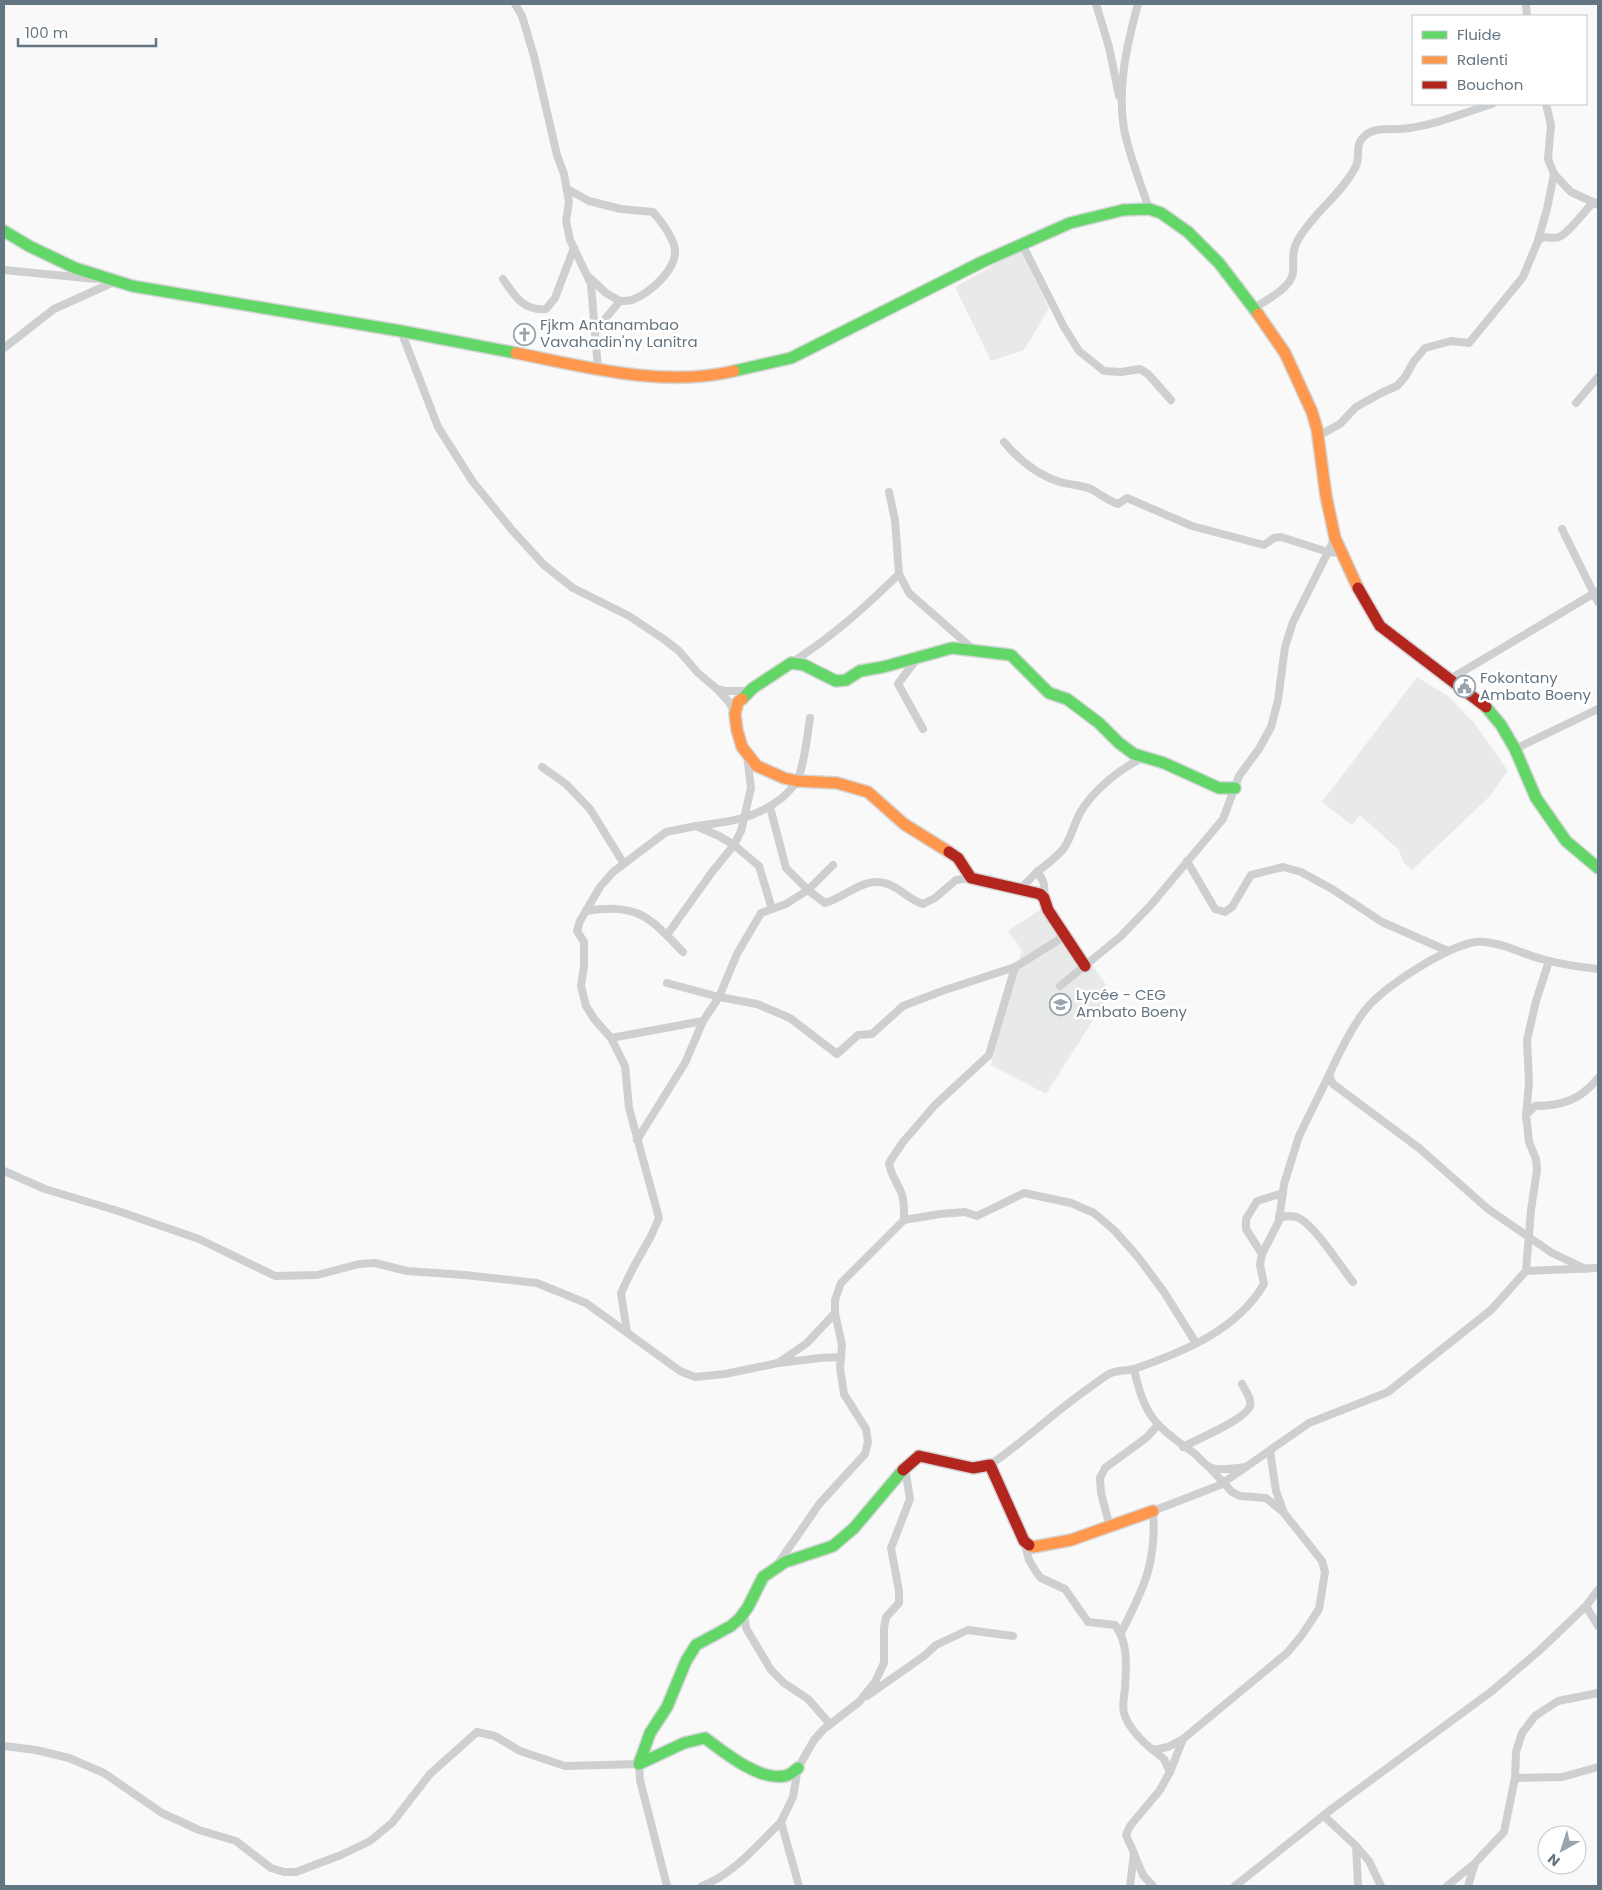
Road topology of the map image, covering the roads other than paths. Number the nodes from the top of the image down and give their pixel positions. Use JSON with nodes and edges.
{"nodes":[{"id":1,"x":515,"y":4,"type":"edge"},
{"id":2,"x":1096,"y":4,"type":"edge"},
{"id":3,"x":1138,"y":4,"type":"edge"},
{"id":4,"x":1121,"y":103,"type":"junction"},
{"id":5,"x":1489,"y":105,"type":"edge"},
{"id":6,"x":1546,"y":105,"type":"edge"},
{"id":7,"x":1554,"y":174,"type":"junction"},
{"id":8,"x":567,"y":189,"type":"junction"},
{"id":9,"x":1596,"y":204,"type":"edge"},
{"id":10,"x":1149,"y":209,"type":"junction"},
{"id":11,"x":4,"y":231,"type":"edge"},
{"id":12,"x":1538,"y":241,"type":"junction"},
{"id":13,"x":1022,"y":244,"type":"junction"},
{"id":14,"x":574,"y":248,"type":"junction"},
{"id":15,"x":4,"y":270,"type":"edge"},
{"id":16,"x":587,"y":275,"type":"junction"},
{"id":17,"x":116,"y":280,"type":"junction"},
{"id":18,"x":503,"y":280,"type":"dead end"},
{"id":19,"x":620,"y":301,"type":"junction"},
{"id":20,"x":1254,"y":308,"type":"junction"},
{"id":21,"x":401,"y":331,"type":"junction"},
{"id":22,"x":595,"y":331,"type":"junction"},
{"id":23,"x":4,"y":348,"type":"edge"},
{"id":24,"x":598,"y":369,"type":"junction"},
{"id":25,"x":1598,"y":377,"type":"edge"},
{"id":26,"x":1171,"y":400,"type":"dead end"},
{"id":27,"x":1576,"y":403,"type":"dead end"},
{"id":28,"x":1318,"y":436,"type":"junction"},
{"id":29,"x":1004,"y":442,"type":"dead end"},
{"id":30,"x":889,"y":492,"type":"dead end"},
{"id":31,"x":1562,"y":529,"type":"dead end"},
{"id":32,"x":1335,"y":538,"type":"junction"},
{"id":33,"x":1328,"y":552,"type":"junction"},
{"id":34,"x":1342,"y":553,"type":"junction"},
{"id":35,"x":899,"y":574,"type":"junction"},
{"id":36,"x":1596,"y":593,"type":"edge"},
{"id":37,"x":1598,"y":602,"type":"edge"},
{"id":38,"x":974,"y":650,"type":"junction"},
{"id":39,"x":918,"y":657,"type":"junction"},
{"id":40,"x":791,"y":663,"type":"junction"},
{"id":41,"x":1450,"y":679,"type":"junction"},
{"id":42,"x":717,"y":688,"type":"junction"},
{"id":43,"x":751,"y":691,"type":"junction"},
{"id":44,"x":1598,"y":709,"type":"edge"},
{"id":45,"x":735,"y":714,"type":"junction"},
{"id":46,"x":810,"y":718,"type":"dead end"},
{"id":47,"x":922,"y":729,"type":"dead end"},
{"id":48,"x":1514,"y":749,"type":"junction"},
{"id":49,"x":747,"y":753,"type":"junction"},
{"id":50,"x":1144,"y":757,"type":"junction"},
{"id":51,"x":542,"y":767,"type":"dead end"},
{"id":52,"x":797,"y":781,"type":"junction"},
{"id":53,"x":1235,"y":788,"type":"junction"},
{"id":54,"x":770,"y":807,"type":"junction"},
{"id":55,"x":743,"y":819,"type":"junction"},
{"id":56,"x":696,"y":826,"type":"junction"},
{"id":57,"x":734,"y":845,"type":"junction"},
{"id":58,"x":1186,"y":861,"type":"junction"},
{"id":59,"x":624,"y":864,"type":"junction"},
{"id":60,"x":834,"y":865,"type":"dead end"},
{"id":61,"x":1598,"y":868,"type":"edge"},
{"id":62,"x":1037,"y":872,"type":"junction"},
{"id":63,"x":971,"y":878,"type":"junction"},
{"id":64,"x":1021,"y":888,"type":"junction"},
{"id":65,"x":808,"y":890,"type":"junction"},
{"id":66,"x":1044,"y":898,"type":"junction"},
{"id":67,"x":772,"y":909,"type":"junction"},
{"id":68,"x":586,"y":911,"type":"junction"},
{"id":69,"x":667,"y":934,"type":"junction"},
{"id":70,"x":1065,"y":936,"type":"junction"},
{"id":71,"x":1448,"y":951,"type":"junction"},
{"id":72,"x":683,"y":952,"type":"dead end"},
{"id":73,"x":1549,"y":961,"type":"junction"},
{"id":74,"x":1085,"y":966,"type":"junction"},
{"id":75,"x":1015,"y":967,"type":"junction"},
{"id":76,"x":1598,"y":969,"type":"edge"},
{"id":77,"x":667,"y":983,"type":"dead end"},
{"id":78,"x":1060,"y":986,"type":"dead end"},
{"id":79,"x":719,"y":998,"type":"junction"},
{"id":80,"x":703,"y":1021,"type":"junction"},
{"id":81,"x":612,"y":1038,"type":"junction"},
{"id":82,"x":1329,"y":1075,"type":"junction"},
{"id":83,"x":1598,"y":1078,"type":"edge"},
{"id":84,"x":1526,"y":1115,"type":"junction"},
{"id":85,"x":638,"y":1140,"type":"junction"},
{"id":86,"x":5,"y":1173,"type":"edge"},
{"id":87,"x":1283,"y":1193,"type":"junction"},
{"id":88,"x":1280,"y":1217,"type":"junction"},
{"id":89,"x":904,"y":1220,"type":"junction"},
{"id":90,"x":1530,"y":1238,"type":"junction"},
{"id":91,"x":1262,"y":1254,"type":"junction"},
{"id":92,"x":1598,"y":1268,"type":"edge"},
{"id":93,"x":1586,"y":1269,"type":"junction"},
{"id":94,"x":1526,"y":1270,"type":"junction"},
{"id":95,"x":1352,"y":1282,"type":"dead end"},
{"id":96,"x":835,"y":1313,"type":"junction"},
{"id":97,"x":627,"y":1332,"type":"junction"},
{"id":98,"x":1196,"y":1343,"type":"junction"},
{"id":99,"x":841,"y":1357,"type":"junction"},
{"id":100,"x":778,"y":1363,"type":"junction"},
{"id":101,"x":1134,"y":1369,"type":"junction"},
{"id":102,"x":1242,"y":1384,"type":"dead end"},
{"id":103,"x":1158,"y":1425,"type":"junction"},
{"id":104,"x":1183,"y":1447,"type":"junction"},
{"id":105,"x":1270,"y":1452,"type":"junction"},
{"id":106,"x":990,"y":1465,"type":"junction"},
{"id":107,"x":1209,"y":1467,"type":"junction"},
{"id":108,"x":1248,"y":1467,"type":"junction"},
{"id":109,"x":905,"y":1468,"type":"junction"},
{"id":110,"x":1224,"y":1483,"type":"junction"},
{"id":111,"x":1154,"y":1511,"type":"junction"},
{"id":112,"x":1284,"y":1513,"type":"junction"},
{"id":113,"x":1110,"y":1527,"type":"junction"},
{"id":114,"x":1024,"y":1541,"type":"junction"},
{"id":115,"x":774,"y":1569,"type":"junction"},
{"id":116,"x":1598,"y":1590,"type":"edge"},
{"id":117,"x":1586,"y":1606,"type":"junction"},
{"id":118,"x":744,"y":1613,"type":"junction"},
{"id":119,"x":1598,"y":1626,"type":"edge"},
{"id":120,"x":1121,"y":1632,"type":"junction"},
{"id":121,"x":1013,"y":1636,"type":"dead end"},
{"id":122,"x":1598,"y":1693,"type":"edge"},
{"id":123,"x":859,"y":1702,"type":"junction"},
{"id":124,"x":830,"y":1724,"type":"junction"},
{"id":125,"x":1183,"y":1739,"type":"junction"},
{"id":126,"x":4,"y":1746,"type":"edge"},
{"id":127,"x":1153,"y":1750,"type":"junction"},
{"id":128,"x":639,"y":1764,"type":"junction"},
{"id":129,"x":1598,"y":1767,"type":"edge"},
{"id":130,"x":798,"y":1768,"type":"junction"},
{"id":131,"x":1170,"y":1772,"type":"junction"},
{"id":132,"x":1515,"y":1778,"type":"junction"},
{"id":133,"x":1324,"y":1816,"type":"junction"},
{"id":134,"x":781,"y":1822,"type":"junction"},
{"id":135,"x":1356,"y":1846,"type":"junction"},
{"id":136,"x":1134,"y":1853,"type":"junction"},
{"id":137,"x":1475,"y":1863,"type":"junction"},
{"id":138,"x":667,"y":1886,"type":"edge"},
{"id":139,"x":702,"y":1886,"type":"edge"},
{"id":140,"x":799,"y":1886,"type":"edge"},
{"id":141,"x":1130,"y":1886,"type":"edge"},
{"id":142,"x":1152,"y":1886,"type":"edge"},
{"id":143,"x":1235,"y":1886,"type":"edge"},
{"id":144,"x":1358,"y":1886,"type":"edge"},
{"id":145,"x":1381,"y":1886,"type":"edge"},
{"id":146,"x":1447,"y":1886,"type":"edge"},
{"id":147,"x":1468,"y":1886,"type":"edge"}],
"edges":[{"from":1,"to":8,"type":"street"},
{"from":2,"to":4,"type":"street"},
{"from":3,"to":4,"type":"street"},
{"from":4,"to":10,"type":"street"},
{"from":5,"to":20,"type":"street"},
{"from":6,"to":7,"type":"street"},
{"from":7,"to":9,"type":"street"},
{"from":7,"to":12,"type":"street"},
{"from":8,"to":14,"type":"street"},
{"from":8,"to":19,"type":"street"},
{"from":9,"to":12,"type":"street"},
{"from":10,"to":13,"type":"street"},
{"from":10,"to":20,"type":"street"},
{"from":11,"to":17,"type":"street"},
{"from":12,"to":28,"type":"street"},
{"from":13,"to":24,"type":"street"},
{"from":13,"to":26,"type":"street"},
{"from":14,"to":16,"type":"street"},
{"from":14,"to":18,"type":"street"},
{"from":15,"to":17,"type":"street"},
{"from":16,"to":19,"type":"street"},
{"from":16,"to":22,"type":"street"},
{"from":17,"to":21,"type":"street"},
{"from":17,"to":23,"type":"street"},
{"from":19,"to":22,"type":"street"},
{"from":20,"to":28,"type":"street"},
{"from":21,"to":24,"type":"street"},
{"from":21,"to":42,"type":"street"},
{"from":22,"to":24,"type":"street"},
{"from":25,"to":27,"type":"street"},
{"from":28,"to":32,"type":"street"},
{"from":29,"to":33,"type":"street"},
{"from":30,"to":35,"type":"street"},
{"from":31,"to":36,"type":"street"},
{"from":32,"to":33,"type":"street"},
{"from":32,"to":34,"type":"street"},
{"from":33,"to":34,"type":"street"},
{"from":33,"to":53,"type":"street"},
{"from":34,"to":41,"type":"street"},
{"from":35,"to":38,"type":"street"},
{"from":35,"to":40,"type":"street"},
{"from":36,"to":37,"type":"street"},
{"from":36,"to":41,"type":"street"},
{"from":38,"to":39,"type":"street"},
{"from":38,"to":50,"type":"street"},
{"from":39,"to":40,"type":"street"},
{"from":39,"to":47,"type":"street"},
{"from":40,"to":43,"type":"street"},
{"from":41,"to":48,"type":"street"},
{"from":42,"to":43,"type":"street"},
{"from":42,"to":45,"type":"street"},
{"from":43,"to":45,"type":"street"},
{"from":44,"to":48,"type":"street"},
{"from":45,"to":49,"type":"street"},
{"from":46,"to":52,"type":"street"},
{"from":48,"to":61,"type":"street"},
{"from":49,"to":52,"type":"street"},
{"from":49,"to":55,"type":"street"},
{"from":50,"to":53,"type":"street"},
{"from":50,"to":62,"type":"street"},
{"from":51,"to":59,"type":"street"},
{"from":52,"to":54,"type":"street"},
{"from":52,"to":63,"type":"street"},
{"from":53,"to":58,"type":"street"},
{"from":54,"to":55,"type":"street"},
{"from":54,"to":65,"type":"street"},
{"from":55,"to":56,"type":"street"},
{"from":55,"to":57,"type":"street"},
{"from":56,"to":57,"type":"street"},
{"from":56,"to":59,"type":"street"},
{"from":57,"to":67,"type":"street"},
{"from":57,"to":69,"type":"street"},
{"from":58,"to":71,"type":"street"},
{"from":58,"to":74,"type":"street"},
{"from":59,"to":68,"type":"street"},
{"from":60,"to":65,"type":"street"},
{"from":62,"to":64,"type":"street"},
{"from":62,"to":66,"type":"street"},
{"from":63,"to":64,"type":"street"},
{"from":63,"to":65,"type":"street"},
{"from":64,"to":66,"type":"street"},
{"from":65,"to":67,"type":"street"},
{"from":66,"to":70,"type":"street"},
{"from":67,"to":79,"type":"street"},
{"from":68,"to":69,"type":"street"},
{"from":68,"to":81,"type":"street"},
{"from":69,"to":72,"type":"street"},
{"from":70,"to":74,"type":"street"},
{"from":70,"to":75,"type":"street"},
{"from":71,"to":73,"type":"street"},
{"from":71,"to":82,"type":"street"},
{"from":73,"to":76,"type":"street"},
{"from":73,"to":84,"type":"street"},
{"from":74,"to":78,"type":"street"},
{"from":75,"to":79,"type":"street"},
{"from":75,"to":89,"type":"street"},
{"from":77,"to":79,"type":"street"},
{"from":79,"to":80,"type":"street"},
{"from":80,"to":81,"type":"street"},
{"from":80,"to":85,"type":"street"},
{"from":81,"to":85,"type":"street"},
{"from":82,"to":87,"type":"street"},
{"from":82,"to":90,"type":"street"},
{"from":83,"to":84,"type":"street"},
{"from":84,"to":90,"type":"street"},
{"from":85,"to":97,"type":"street"},
{"from":86,"to":97,"type":"street"},
{"from":87,"to":88,"type":"street"},
{"from":87,"to":91,"type":"street"},
{"from":88,"to":91,"type":"street"},
{"from":88,"to":95,"type":"street"},
{"from":89,"to":96,"type":"street"},
{"from":89,"to":98,"type":"street"},
{"from":90,"to":93,"type":"street"},
{"from":90,"to":94,"type":"street"},
{"from":91,"to":98,"type":"street"},
{"from":92,"to":93,"type":"street"},
{"from":93,"to":94,"type":"street"},
{"from":94,"to":105,"type":"street"},
{"from":96,"to":99,"type":"street"},
{"from":96,"to":100,"type":"street"},
{"from":97,"to":100,"type":"street"},
{"from":98,"to":101,"type":"street"},
{"from":99,"to":100,"type":"street"},
{"from":99,"to":115,"type":"street"},
{"from":101,"to":103,"type":"street"},
{"from":101,"to":106,"type":"street"},
{"from":102,"to":104,"type":"street"},
{"from":103,"to":104,"type":"street"},
{"from":103,"to":113,"type":"street"},
{"from":104,"to":107,"type":"street"},
{"from":105,"to":108,"type":"street"},
{"from":105,"to":112,"type":"street"},
{"from":106,"to":109,"type":"street"},
{"from":106,"to":114,"type":"street"},
{"from":107,"to":108,"type":"street"},
{"from":107,"to":110,"type":"street"},
{"from":108,"to":110,"type":"street"},
{"from":109,"to":115,"type":"street"},
{"from":109,"to":123,"type":"street"},
{"from":110,"to":111,"type":"street"},
{"from":110,"to":112,"type":"street"},
{"from":111,"to":113,"type":"street"},
{"from":111,"to":120,"type":"street"},
{"from":112,"to":125,"type":"street"},
{"from":113,"to":114,"type":"street"},
{"from":114,"to":120,"type":"street"},
{"from":115,"to":118,"type":"street"},
{"from":116,"to":117,"type":"street"},
{"from":117,"to":119,"type":"street"},
{"from":117,"to":133,"type":"street"},
{"from":118,"to":124,"type":"street"},
{"from":118,"to":128,"type":"street"},
{"from":120,"to":127,"type":"street"},
{"from":121,"to":123,"type":"street"},
{"from":122,"to":132,"type":"street"},
{"from":123,"to":124,"type":"street"},
{"from":124,"to":130,"type":"street"},
{"from":125,"to":127,"type":"street"},
{"from":125,"to":131,"type":"street"},
{"from":126,"to":128,"type":"street"},
{"from":127,"to":131,"type":"street"},
{"from":128,"to":130,"type":"street"},
{"from":128,"to":138,"type":"street"},
{"from":129,"to":132,"type":"street"},
{"from":130,"to":134,"type":"street"},
{"from":131,"to":136,"type":"street"},
{"from":132,"to":137,"type":"street"},
{"from":133,"to":135,"type":"street"},
{"from":133,"to":143,"type":"street"},
{"from":134,"to":139,"type":"street"},
{"from":134,"to":140,"type":"street"},
{"from":135,"to":144,"type":"street"},
{"from":135,"to":145,"type":"street"},
{"from":136,"to":141,"type":"street"},
{"from":136,"to":142,"type":"street"},
{"from":137,"to":146,"type":"street"},
{"from":137,"to":147,"type":"street"}]}
